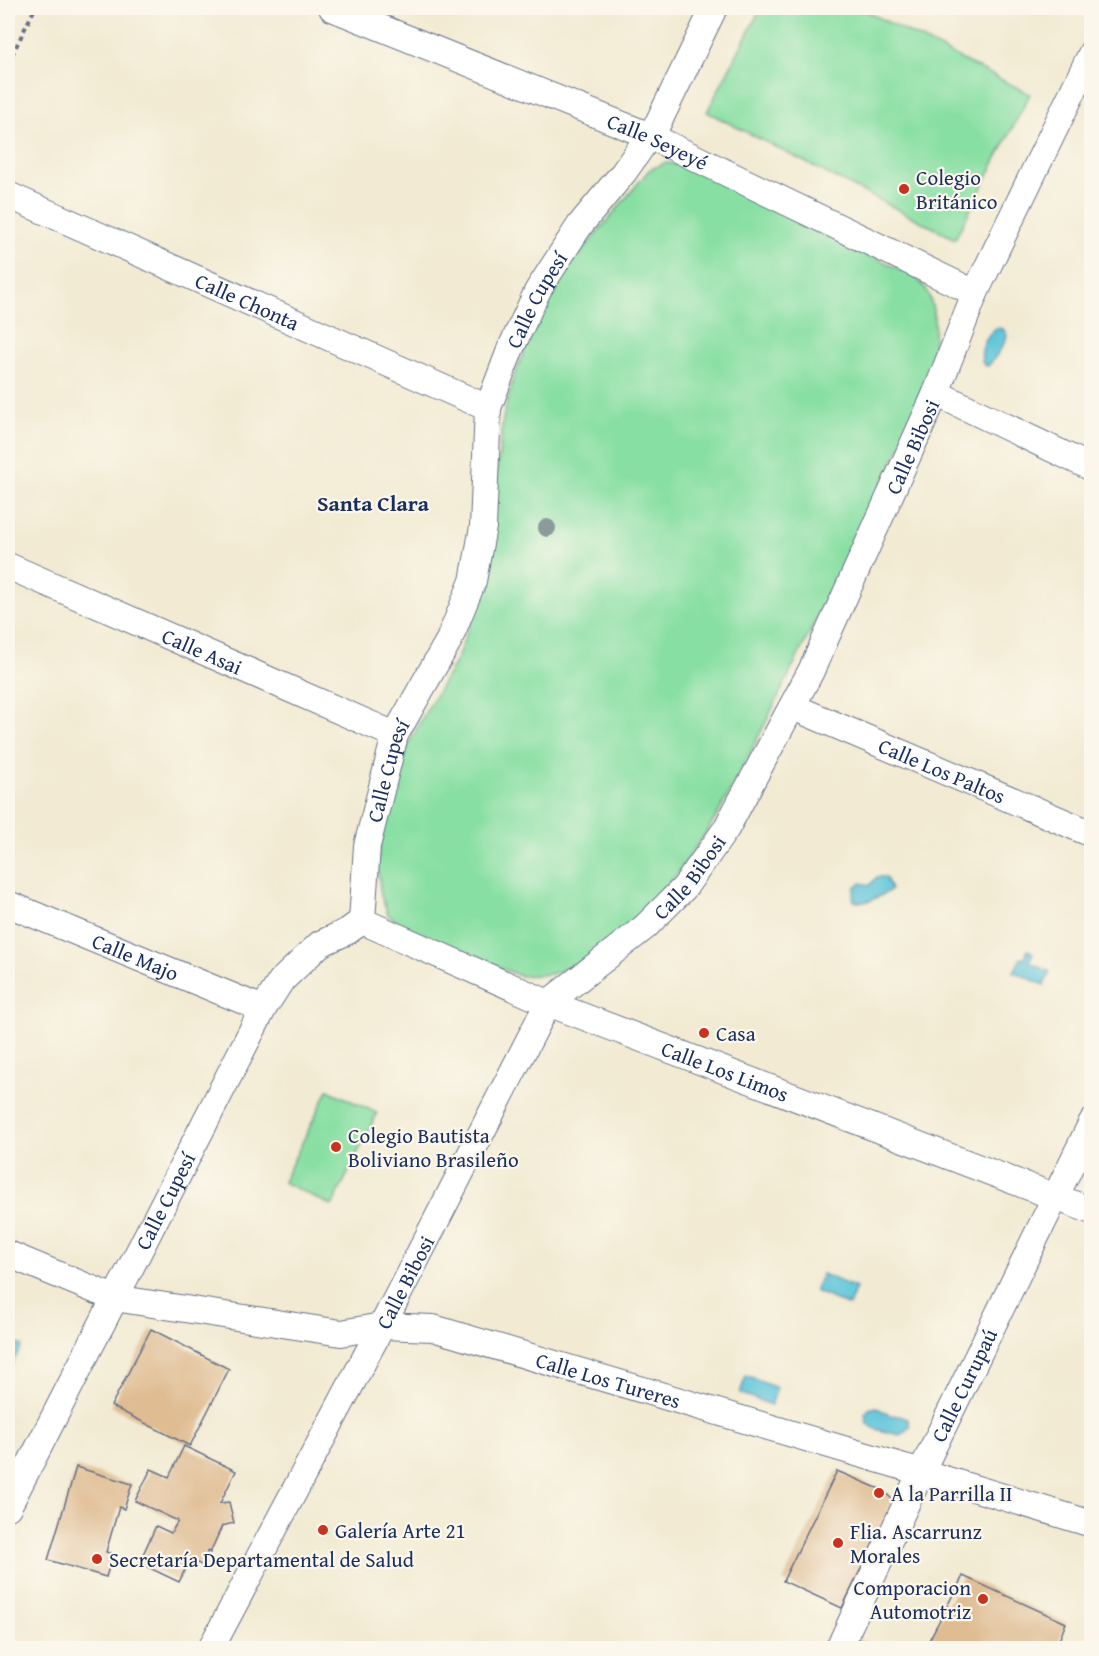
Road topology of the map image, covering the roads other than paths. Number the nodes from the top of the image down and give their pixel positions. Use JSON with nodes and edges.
{"nodes":[{"id":1,"x":332,"y":8,"type":"edge"},
{"id":2,"x":714,"y":8,"type":"edge"},
{"id":3,"x":1092,"y":52,"type":"edge"},
{"id":4,"x":650,"y":136,"type":"junction"},
{"id":5,"x":8,"y":195,"type":"edge"},
{"id":6,"x":975,"y":293,"type":"junction"},
{"id":7,"x":936,"y":393,"type":"junction"},
{"id":8,"x":488,"y":408,"type":"junction"},
{"id":9,"x":1092,"y":468,"type":"edge"},
{"id":10,"x":8,"y":566,"type":"edge"},
{"id":11,"x":793,"y":706,"type":"junction"},
{"id":12,"x":395,"y":735,"type":"junction"},
{"id":13,"x":1092,"y":834,"type":"edge"},
{"id":14,"x":8,"y":904,"type":"edge"},
{"id":15,"x":362,"y":921,"type":"junction"},
{"id":16,"x":548,"y":1003,"type":"junction"},
{"id":17,"x":263,"y":1009,"type":"junction"},
{"id":18,"x":1092,"y":1122,"type":"edge"},
{"id":19,"x":1055,"y":1197,"type":"junction"},
{"id":20,"x":1092,"y":1211,"type":"edge"},
{"id":21,"x":8,"y":1254,"type":"edge"},
{"id":22,"x":114,"y":1298,"type":"junction"},
{"id":23,"x":382,"y":1326,"type":"junction"},
{"id":24,"x":921,"y":1472,"type":"junction"},
{"id":25,"x":8,"y":1507,"type":"edge"},
{"id":26,"x":1092,"y":1524,"type":"edge"},
{"id":27,"x":211,"y":1648,"type":"edge"},
{"id":28,"x":839,"y":1648,"type":"edge"}],
"edges":[{"from":1,"to":4,"type":"street","name":"Calle Seyeyé"},
{"from":2,"to":4,"type":"street","name":"Calle Cupesí"},
{"from":3,"to":6,"type":"street","name":"Calle Bibosi"},
{"from":4,"to":6,"type":"street","name":"Calle Seyeyé"},
{"from":4,"to":8,"type":"street","name":"Calle Cupesí"},
{"from":5,"to":8,"type":"street","name":"Calle Chonta"},
{"from":6,"to":7,"type":"street","name":"Calle Bibosi"},
{"from":7,"to":9,"type":"street"},
{"from":7,"to":11,"type":"street","name":"Calle Bibosi"},
{"from":8,"to":12,"type":"street","name":"Calle Cupesí"},
{"from":10,"to":12,"type":"street","name":"Calle Asai"},
{"from":11,"to":13,"type":"street","name":"Calle Los Paltos"},
{"from":11,"to":16,"type":"street","name":"Calle Bibosi"},
{"from":12,"to":15,"type":"street","name":"Calle Cupesí"},
{"from":14,"to":17,"type":"street","name":"Calle Majo"},
{"from":15,"to":16,"type":"street","name":"Calle Los Limos"},
{"from":15,"to":17,"type":"street","name":"Calle Cupesí"},
{"from":16,"to":19,"type":"street","name":"Calle Los Limos"},
{"from":16,"to":23,"type":"street","name":"Calle Bibosi"},
{"from":17,"to":22,"type":"street","name":"Calle Cupesí"},
{"from":18,"to":19,"type":"street","name":"Calle Curupaú"},
{"from":19,"to":20,"type":"street","name":"Calle Los Limos"},
{"from":19,"to":24,"type":"street","name":"Calle Curupaú"},
{"from":21,"to":22,"type":"street","name":"Calle Los Tureres"},
{"from":22,"to":23,"type":"street","name":"Calle Los Tureres"},
{"from":22,"to":25,"type":"street","name":"Calle Cupesí"},
{"from":23,"to":24,"type":"street","name":"Calle Los Tureres"},
{"from":23,"to":27,"type":"street","name":"Calle Bibosi"},
{"from":24,"to":26,"type":"street","name":"Calle Los Tureres"},
{"from":24,"to":28,"type":"street","name":"Calle Curupaú"}]}
